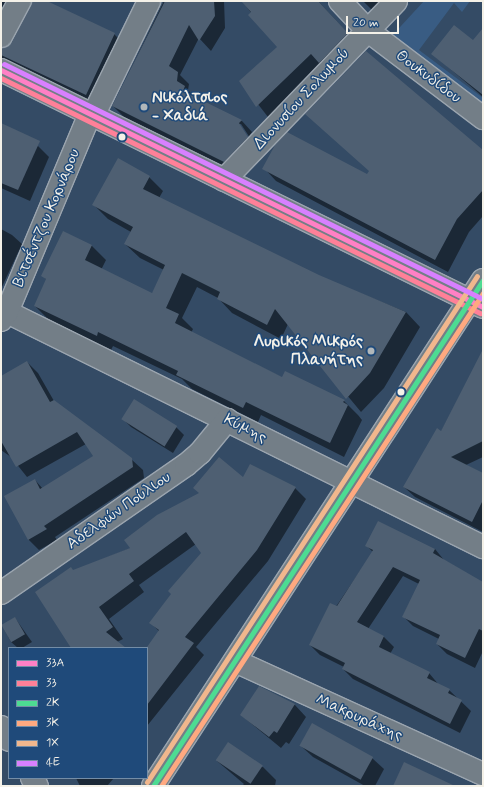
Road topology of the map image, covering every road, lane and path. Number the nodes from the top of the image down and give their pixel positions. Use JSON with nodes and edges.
{"nodes":[{"id":1,"x":20,"y":1,"type":"edge"},
{"id":2,"x":149,"y":1,"type":"edge"},
{"id":3,"x":340,"y":1,"type":"edge"},
{"id":4,"x":396,"y":1,"type":"edge"},
{"id":5,"x":367,"y":30,"type":"junction"},
{"id":6,"x":1,"y":36,"type":"edge"},
{"id":7,"x":1,"y":70,"type":"edge"},
{"id":8,"x":91,"y":115,"type":"junction"},
{"id":9,"x":483,"y":118,"type":"edge"},
{"id":10,"x":224,"y":180,"type":"junction"},
{"id":11,"x":483,"y":280,"type":"edge"},
{"id":12,"x":476,"y":304,"type":"edge"},
{"id":13,"x":4,"y":316,"type":"edge"},
{"id":14,"x":227,"y":420,"type":"junction"},
{"id":15,"x":351,"y":483,"type":"junction"},
{"id":16,"x":483,"y":546,"type":"edge"},
{"id":17,"x":1,"y":593,"type":"edge"},
{"id":18,"x":234,"y":661,"type":"junction"},
{"id":19,"x":1,"y":727,"type":"edge"},
{"id":20,"x":8,"y":738,"type":"edge"},
{"id":21,"x":483,"y":774,"type":"edge"},
{"id":22,"x":153,"y":786,"type":"edge"}],
"edges":[{"from":1,"to":6,"type":"street"},
{"from":2,"to":8,"type":"street","name":"Βιτσέντζου Κορνάρου"},
{"from":3,"to":5,"type":"street","name":"Θουκυδίδου"},
{"from":4,"to":5,"type":"street","name":"Διονυσίου Σολωμού"},
{"from":5,"to":9,"type":"street","name":"Θουκυδίδου"},
{"from":5,"to":10,"type":"street","name":"Διονυσίου Σολωμού"},
{"from":7,"to":8,"type":"street"},
{"from":8,"to":10,"type":"street"},
{"from":8,"to":13,"type":"street","name":"Βιτσέντζου Κορνάρου"},
{"from":10,"to":12,"type":"street"},
{"from":11,"to":12,"type":"street"},
{"from":12,"to":15,"type":"street"},
{"from":13,"to":14,"type":"street","name":"Κύμης"},
{"from":14,"to":15,"type":"street","name":"Κύμης"},
{"from":14,"to":17,"type":"street","name":"Αδελφών Πούλιου"},
{"from":15,"to":16,"type":"street","name":"Κύμης"},
{"from":15,"to":18,"type":"street"},
{"from":18,"to":21,"type":"street","name":"Μακρυράχης"},
{"from":18,"to":22,"type":"street"},
{"from":19,"to":20,"type":"street"}]}
